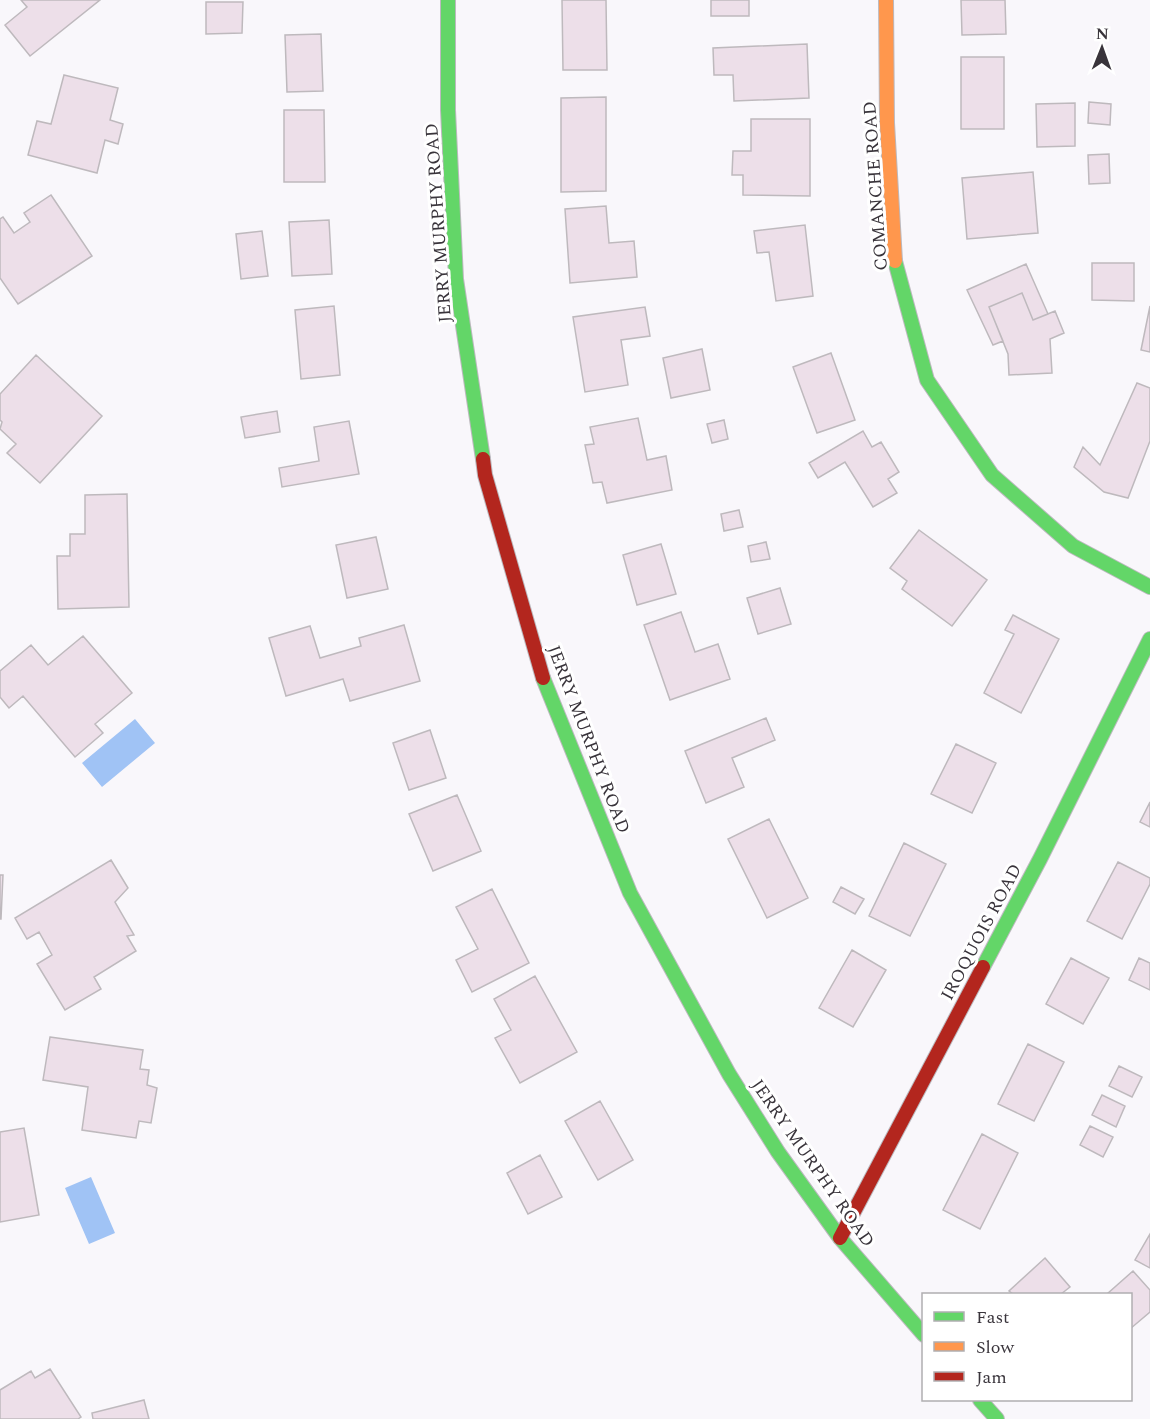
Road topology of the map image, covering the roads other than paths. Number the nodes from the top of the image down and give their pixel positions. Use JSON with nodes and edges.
{"nodes":[{"id":1,"x":448,"y":0,"type":"edge"},
{"id":2,"x":886,"y":0,"type":"edge"},
{"id":3,"x":1150,"y":587,"type":"edge"},
{"id":4,"x":1150,"y":639,"type":"edge"},
{"id":5,"x":840,"y":1238,"type":"junction"},
{"id":6,"x":922,"y":1333,"type":"edge"},
{"id":7,"x":981,"y":1401,"type":"edge"},
{"id":8,"x":997,"y":1419,"type":"edge"}],
"edges":[{"from":1,"to":5,"type":"street","name":"JERRY MURPHY ROAD"},
{"from":2,"to":3,"type":"street","name":"COMANCHE ROAD"},
{"from":4,"to":5,"type":"street","name":"IROQUOIS ROAD"},
{"from":5,"to":6,"type":"street","name":"JERRY MURPHY ROAD"},
{"from":7,"to":8,"type":"street"}]}
